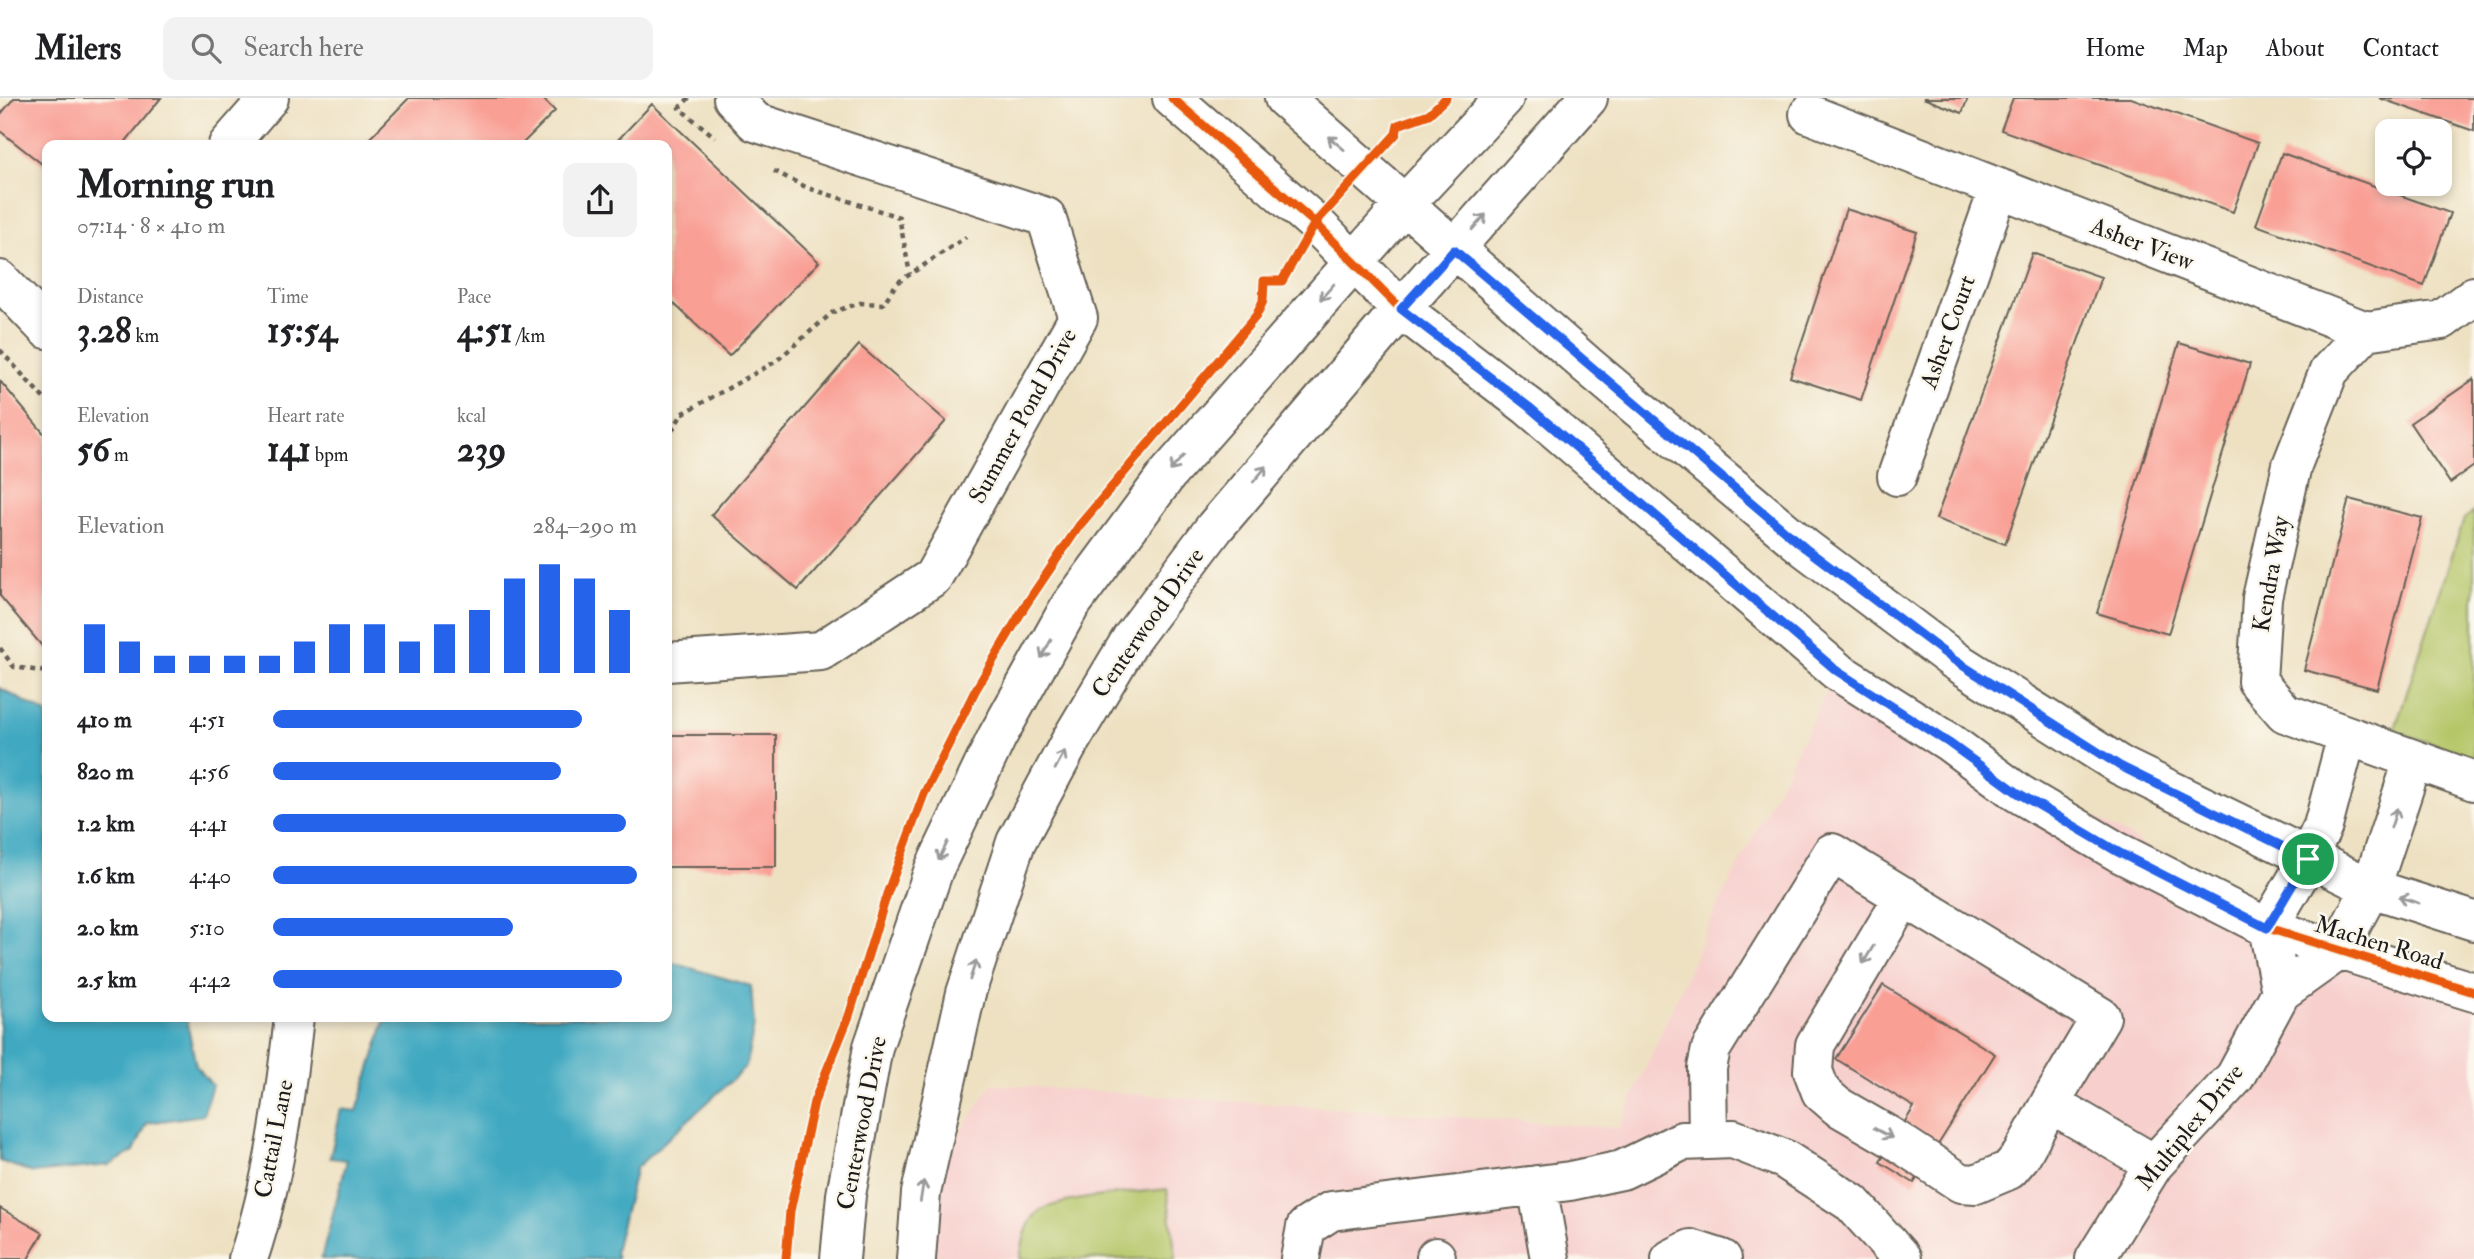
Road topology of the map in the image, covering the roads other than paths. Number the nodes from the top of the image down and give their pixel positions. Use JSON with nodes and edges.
{"nodes":[{"id":1,"x":269,"y":98,"type":"edge"},
{"id":2,"x":733,"y":98,"type":"edge"},
{"id":3,"x":1172,"y":98,"type":"edge"},
{"id":4,"x":1284,"y":98,"type":"edge"},
{"id":5,"x":1504,"y":98,"type":"edge"},
{"id":6,"x":1588,"y":98,"type":"edge"},
{"id":7,"x":1809,"y":114,"type":"dead end"},
{"id":8,"x":232,"y":140,"type":"edge"},
{"id":9,"x":1999,"y":188,"type":"junction"},
{"id":10,"x":1405,"y":204,"type":"junction"},
{"id":11,"x":1454,"y":250,"type":"junction"},
{"id":12,"x":1353,"y":263,"type":"junction"},
{"id":13,"x":0,"y":280,"type":"edge"},
{"id":14,"x":2474,"y":296,"type":"edge"},
{"id":15,"x":1401,"y":309,"type":"junction"},
{"id":16,"x":42,"y":324,"type":"edge"},
{"id":17,"x":2367,"y":331,"type":"junction"},
{"id":18,"x":1897,"y":476,"type":"dead end"},
{"id":19,"x":672,"y":662,"type":"edge"},
{"id":20,"x":2347,"y":736,"type":"junction"},
{"id":21,"x":2413,"y":761,"type":"junction"},
{"id":22,"x":2474,"y":781,"type":"edge"},
{"id":23,"x":2308,"y":859,"type":"junction"},
{"id":24,"x":2371,"y":888,"type":"junction"},
{"id":25,"x":1904,"y":896,"type":"junction"},
{"id":26,"x":2474,"y":921,"type":"edge"},
{"id":27,"x":2267,"y":928,"type":"junction"},
{"id":28,"x":2337,"y":952,"type":"junction"},
{"id":29,"x":2281,"y":992,"type":"junction"},
{"id":30,"x":2474,"y":992,"type":"edge"},
{"id":31,"x":293,"y":1022,"type":"edge"},
{"id":32,"x":2050,"y":1103,"type":"junction"},
{"id":33,"x":1708,"y":1140,"type":"junction"},
{"id":34,"x":2154,"y":1164,"type":"junction"},
{"id":35,"x":1537,"y":1185,"type":"junction"},
{"id":36,"x":248,"y":1259,"type":"edge"},
{"id":37,"x":840,"y":1259,"type":"edge"},
{"id":38,"x":916,"y":1259,"type":"edge"},
{"id":39,"x":1300,"y":1259,"type":"edge"},
{"id":40,"x":1550,"y":1259,"type":"edge"},
{"id":41,"x":1671,"y":1259,"type":"edge"},
{"id":42,"x":1722,"y":1259,"type":"edge"},
{"id":43,"x":1902,"y":1259,"type":"edge"},
{"id":44,"x":2095,"y":1259,"type":"edge"}],
"edges":[{"from":1,"to":8,"type":"street"},
{"from":2,"to":19,"type":"street","name":"Summer Pond Drive"},
{"from":3,"to":12,"type":"street","name":"Machen Road"},
{"from":10,"to":4,"type":"street","name":"Machen Road","one_way":true},
{"from":5,"to":10,"type":"street","name":"Centerwood Drive"},
{"from":11,"to":6,"type":"street","name":"Centerwood Drive","one_way":true},
{"from":7,"to":9,"type":"street","name":"Asher View"},
{"from":9,"to":17,"type":"street","name":"Asher View"},
{"from":9,"to":18,"type":"street","name":"Asher Court"},
{"from":10,"to":11,"type":"street","name":"Machen Road"},
{"from":10,"to":12,"type":"street","name":"Centerwood Drive"},
{"from":11,"to":15,"type":"street","name":"Centerwood Drive"},
{"from":11,"to":23,"type":"street","name":"Machen Road"},
{"from":12,"to":15,"type":"street","name":"Machen Road"},
{"from":12,"to":37,"type":"street","name":"Centerwood Drive","one_way":true},
{"from":13,"to":16,"type":"street"},
{"from":14,"to":17,"type":"street","name":"Asher View"},
{"from":15,"to":27,"type":"street","name":"Machen Road"},
{"from":38,"to":15,"type":"street","name":"Centerwood Drive","one_way":true},
{"from":17,"to":20,"type":"street","name":"Kendra Way"},
{"from":20,"to":21,"type":"street","name":"Kendra Way"},
{"from":20,"to":23,"type":"street"},
{"from":21,"to":22,"type":"street","name":"Kendra Way"},
{"from":24,"to":21,"type":"street","one_way":true},
{"from":23,"to":24,"type":"street","name":"Machen Road"},
{"from":23,"to":27,"type":"street"},
{"from":26,"to":24,"type":"street","name":"Machen Road","one_way":true},
{"from":24,"to":28,"type":"street"},
{"from":25,"to":32,"type":"street"},
{"from":25,"to":32,"type":"street","one_way":true},
{"from":25,"to":33,"type":"street"},
{"from":27,"to":28,"type":"street","name":"Machen Road"},
{"from":27,"to":29,"type":"street"},
{"from":28,"to":29,"type":"street"},
{"from":28,"to":30,"type":"street","name":"Machen Road"},
{"from":29,"to":34,"type":"street","name":"Multiplex Drive"},
{"from":31,"to":36,"type":"street","name":"Cattail Lane"},
{"from":32,"to":34,"type":"street"},
{"from":33,"to":35,"type":"street"},
{"from":33,"to":43,"type":"street"},
{"from":34,"to":44,"type":"street","name":"Multiplex Drive"},
{"from":35,"to":39,"type":"street"},
{"from":35,"to":40,"type":"street"},
{"from":41,"to":42,"type":"street"}]}
